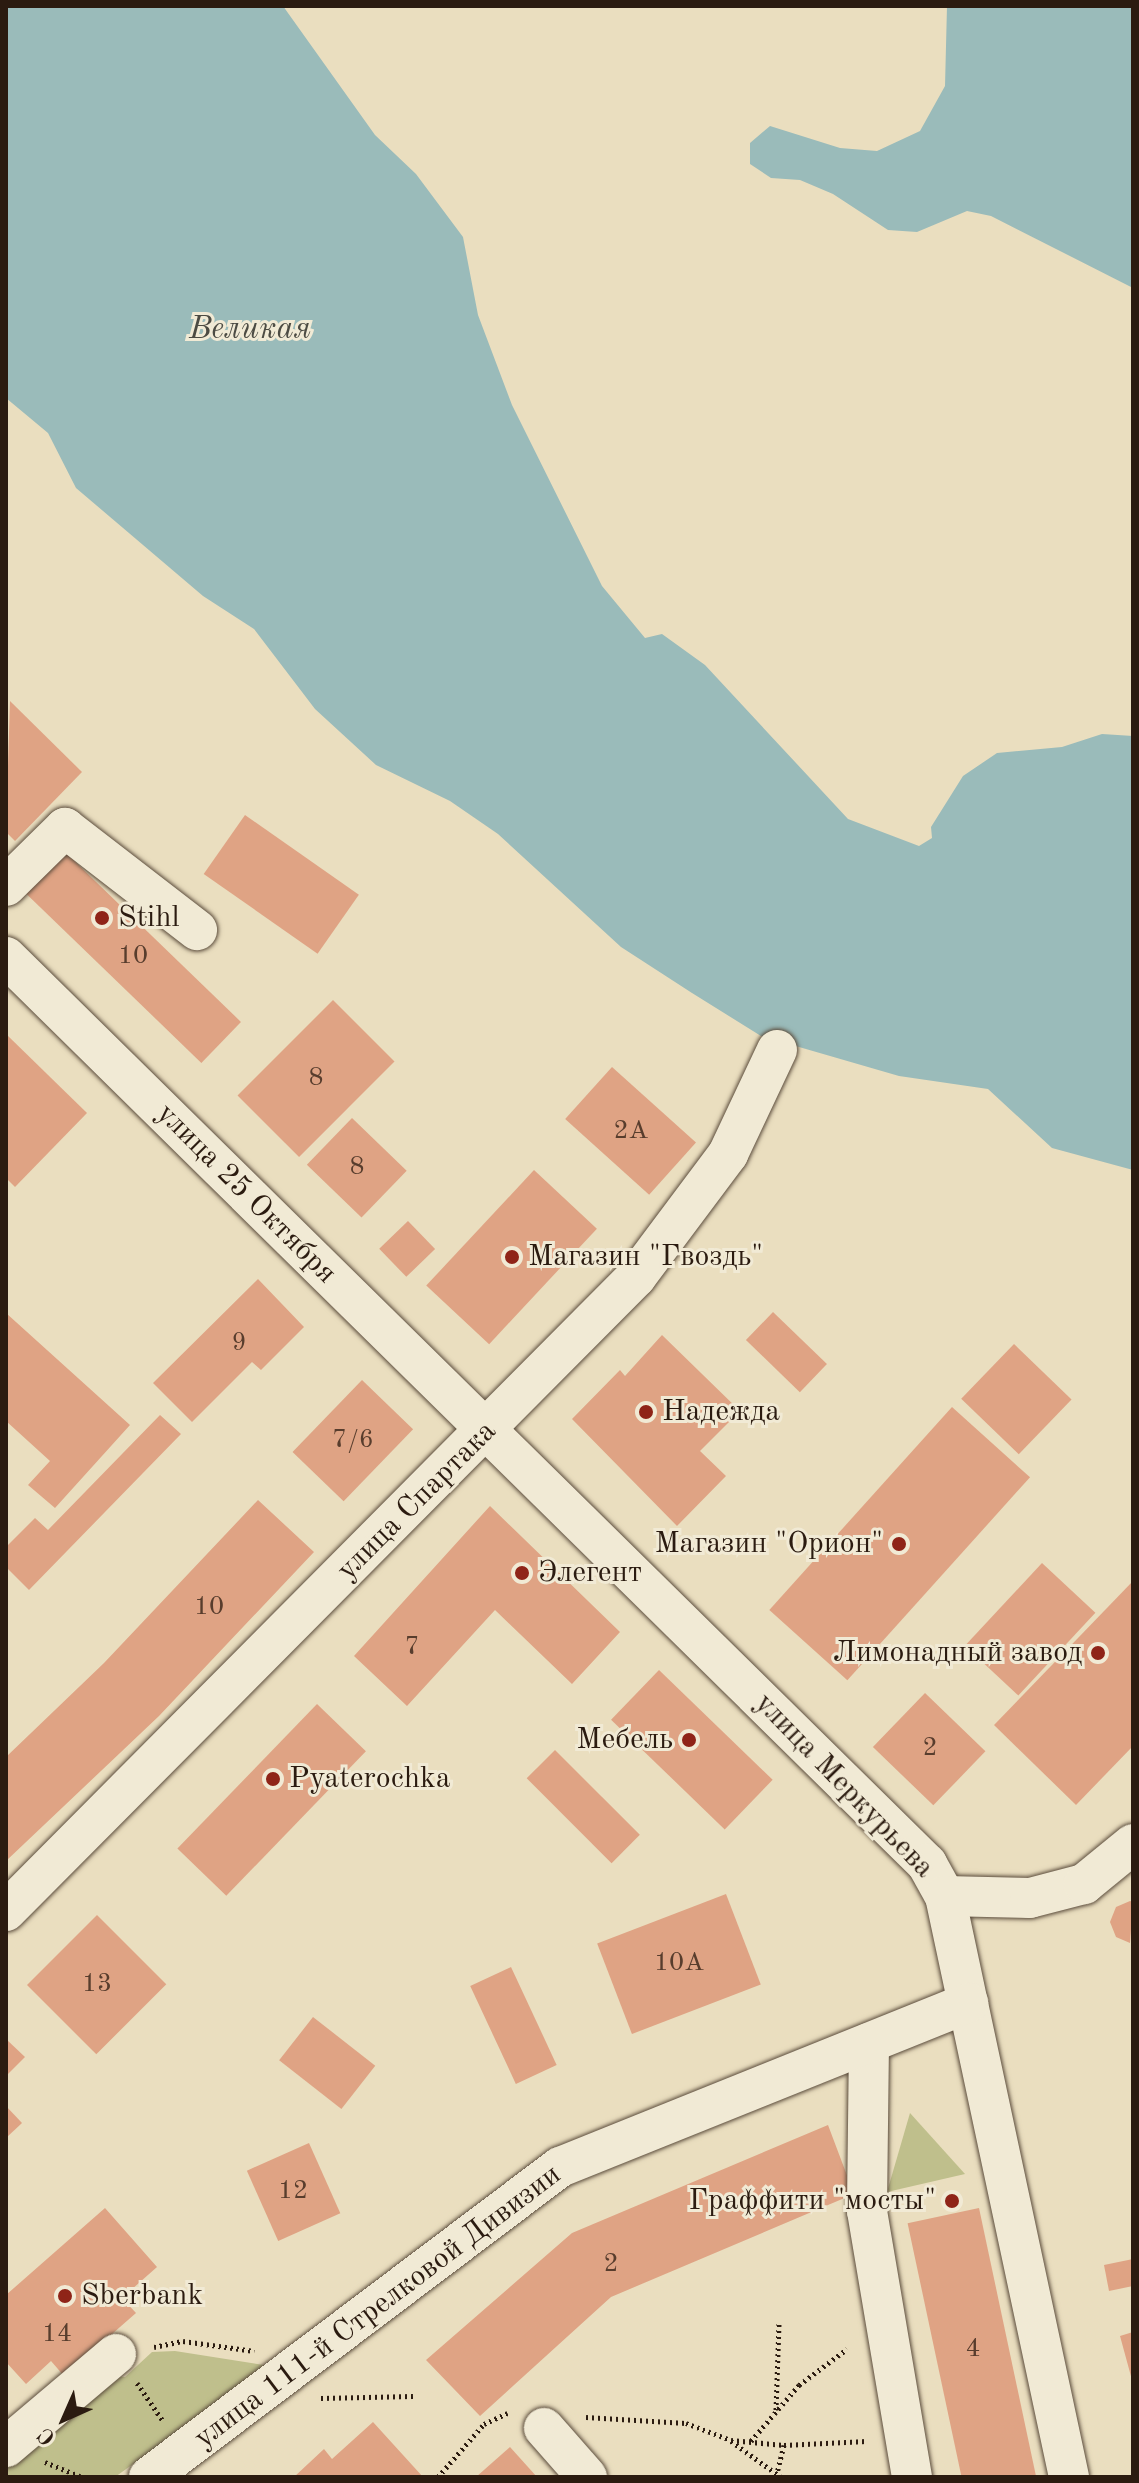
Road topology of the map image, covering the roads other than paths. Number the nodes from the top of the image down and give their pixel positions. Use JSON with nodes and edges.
{"nodes":[{"id":1,"x":6,"y":886,"type":"edge"},
{"id":2,"x":197,"y":930,"type":"dead end"},
{"id":3,"x":6,"y":957,"type":"edge"},
{"id":4,"x":777,"y":1050,"type":"dead end"},
{"id":5,"x":487,"y":1431,"type":"junction"},
{"id":6,"x":1133,"y":1844,"type":"edge"},
{"id":7,"x":945,"y":1896,"type":"junction"},
{"id":8,"x":6,"y":1911,"type":"edge"},
{"id":9,"x":968,"y":2003,"type":"junction"},
{"id":10,"x":869,"y":2043,"type":"junction"},
{"id":11,"x":116,"y":2354,"type":"road end"},
{"id":12,"x":544,"y":2428,"type":"road end"},
{"id":13,"x":6,"y":2447,"type":"edge"},
{"id":14,"x":149,"y":2477,"type":"edge"},
{"id":15,"x":587,"y":2477,"type":"edge"},
{"id":16,"x":912,"y":2477,"type":"edge"},
{"id":17,"x":1069,"y":2477,"type":"edge"}],
"edges":[{"from":1,"to":2,"type":"street"},
{"from":3,"to":5,"type":"street","name":"улица 25 Октября"},
{"from":4,"to":5,"type":"street","name":"улица Спартака"},
{"from":5,"to":7,"type":"street","name":"улица Меркурьева"},
{"from":5,"to":8,"type":"street","name":"улица Спартака"},
{"from":6,"to":7,"type":"street"},
{"from":7,"to":9,"type":"street","name":"улица Меркурьева"},
{"from":9,"to":10,"type":"street","name":"улица 111-й Стрелковой Дивизии"},
{"from":9,"to":17,"type":"street","name":"улица Меркурьева"},
{"from":10,"to":14,"type":"street","name":"улица 111-й Стрелковой Дивизии"},
{"from":10,"to":16,"type":"street"},
{"from":11,"to":13,"type":"street"},
{"from":12,"to":15,"type":"street"}]}
